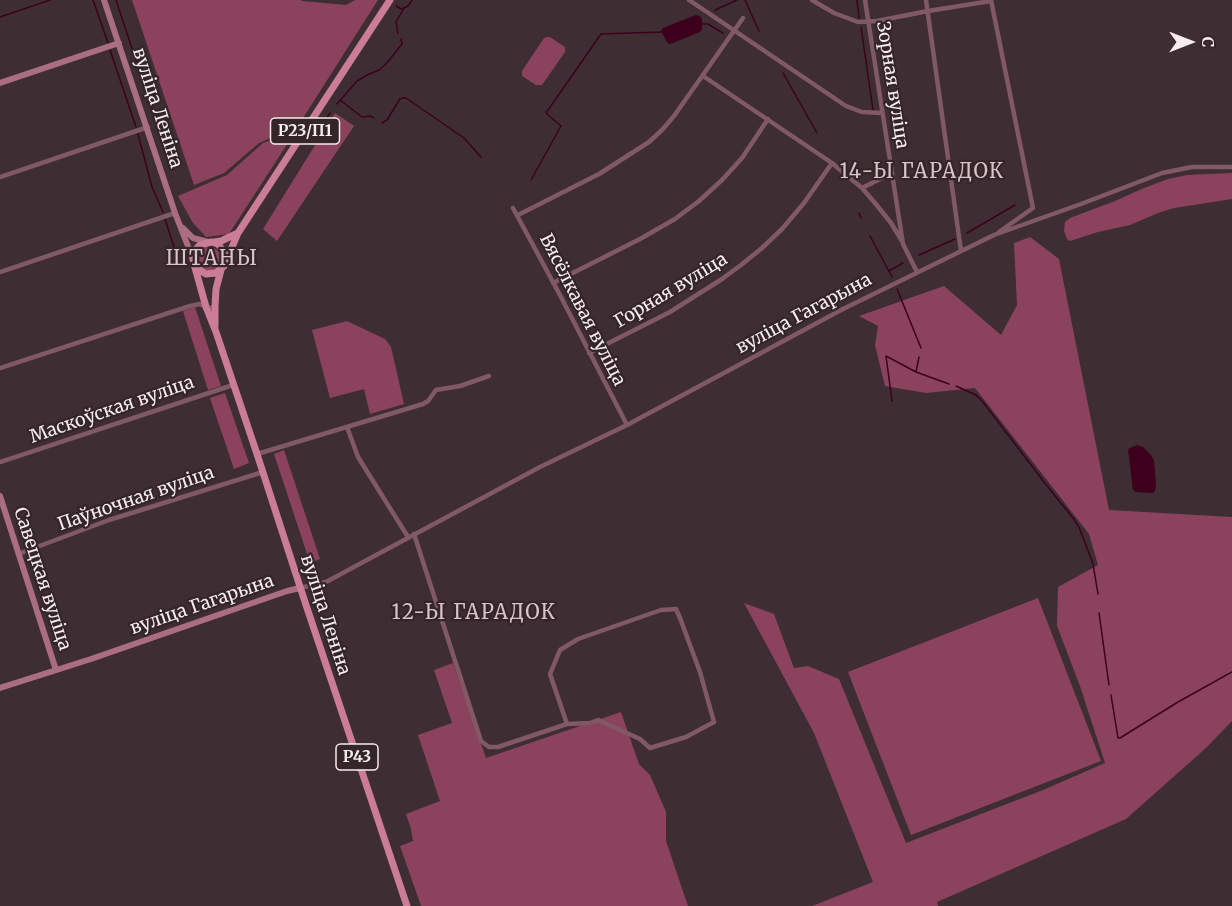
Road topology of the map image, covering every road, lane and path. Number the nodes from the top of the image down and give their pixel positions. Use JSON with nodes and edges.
{"nodes":[{"id":1,"x":104,"y":0,"type":"edge"},
{"id":2,"x":390,"y":0,"type":"edge"},
{"id":3,"x":689,"y":0,"type":"edge"},
{"id":4,"x":812,"y":0,"type":"edge"},
{"id":5,"x":865,"y":0,"type":"edge"},
{"id":6,"x":926,"y":0,"type":"edge"},
{"id":7,"x":991,"y":0,"type":"edge"},
{"id":8,"x":928,"y":11,"type":"junction"},
{"id":9,"x":743,"y":18,"type":"dead end"},
{"id":10,"x":868,"y":21,"type":"junction"},
{"id":11,"x":734,"y":30,"type":"junction"},
{"id":12,"x":119,"y":43,"type":"junction"},
{"id":13,"x":703,"y":76,"type":"junction"},
{"id":14,"x":0,"y":82,"type":"edge"},
{"id":15,"x":882,"y":113,"type":"junction"},
{"id":16,"x":768,"y":119,"type":"junction"},
{"id":17,"x":148,"y":127,"type":"junction"},
{"id":18,"x":832,"y":163,"type":"junction"},
{"id":19,"x":1232,"y":167,"type":"edge"},
{"id":20,"x":892,"y":173,"type":"junction"},
{"id":21,"x":0,"y":177,"type":"edge"},
{"id":22,"x":862,"y":188,"type":"junction"},
{"id":23,"x":513,"y":208,"type":"dead end"},
{"id":24,"x":175,"y":213,"type":"junction"},
{"id":25,"x":518,"y":215,"type":"junction"},
{"id":26,"x":180,"y":226,"type":"junction"},
{"id":27,"x":238,"y":233,"type":"junction"},
{"id":28,"x":994,"y":235,"type":"junction"},
{"id":29,"x":211,"y":242,"type":"junction"},
{"id":30,"x":903,"y":244,"type":"junction"},
{"id":31,"x":961,"y":251,"type":"junction"},
{"id":32,"x":193,"y":261,"type":"junction"},
{"id":33,"x":225,"y":261,"type":"junction"},
{"id":34,"x":221,"y":270,"type":"junction"},
{"id":35,"x":0,"y":272,"type":"edge"},
{"id":36,"x":917,"y":272,"type":"junction"},
{"id":37,"x":553,"y":283,"type":"junction"},
{"id":38,"x":206,"y":307,"type":"junction"},
{"id":39,"x":214,"y":308,"type":"junction"},
{"id":40,"x":216,"y":332,"type":"junction"},
{"id":41,"x":589,"y":353,"type":"junction"},
{"id":42,"x":0,"y":368,"type":"edge"},
{"id":43,"x":489,"y":376,"type":"dead end"},
{"id":44,"x":233,"y":385,"type":"junction"},
{"id":45,"x":627,"y":425,"type":"junction"},
{"id":46,"x":347,"y":427,"type":"junction"},
{"id":47,"x":257,"y":454,"type":"junction"},
{"id":48,"x":0,"y":462,"type":"edge"},
{"id":49,"x":262,"y":472,"type":"junction"},
{"id":50,"x":0,"y":496,"type":"edge"},
{"id":51,"x":414,"y":534,"type":"junction"},
{"id":52,"x":408,"y":537,"type":"junction"},
{"id":53,"x":18,"y":554,"type":"junction"},
{"id":54,"x":300,"y":588,"type":"junction"},
{"id":55,"x":56,"y":670,"type":"junction"},
{"id":56,"x":0,"y":688,"type":"edge"},
{"id":57,"x":567,"y":724,"type":"junction"},
{"id":58,"x":407,"y":906,"type":"edge"}],
"edges":[{"from":1,"to":12,"type":"main road","name":"вуліца Леніна","number":"Р43"},
{"from":2,"to":27,"type":"main road","number":"Р23/П1"},
{"from":3,"to":11,"type":"street"},
{"from":4,"to":10,"type":"street"},
{"from":5,"to":10,"type":"street","name":"Зорная вуліца"},
{"from":6,"to":8,"type":"street"},
{"from":7,"to":8,"type":"street"},
{"from":7,"to":28,"type":"street"},
{"from":8,"to":10,"type":"street"},
{"from":8,"to":31,"type":"street"},
{"from":9,"to":11,"type":"street"},
{"from":10,"to":15,"type":"street","name":"Зорная вуліца"},
{"from":11,"to":13,"type":"street"},
{"from":11,"to":15,"type":"street"},
{"from":12,"to":14,"type":"main road"},
{"from":12,"to":17,"type":"main road","name":"вуліца Леніна","number":"Р43"},
{"from":13,"to":16,"type":"street"},
{"from":13,"to":25,"type":"street"},
{"from":15,"to":20,"type":"street","name":"Зорная вуліца"},
{"from":16,"to":18,"type":"street"},
{"from":16,"to":37,"type":"street"},
{"from":17,"to":21,"type":"street"},
{"from":17,"to":24,"type":"main road","name":"вуліца Леніна","number":"Р43"},
{"from":18,"to":22,"type":"street"},
{"from":18,"to":41,"type":"street","name":"Горная вуліца"},
{"from":19,"to":28,"type":"street","name":"вуліца Гагарына"},
{"from":20,"to":22,"type":"street","name":"Зорная вуліца"},
{"from":20,"to":30,"type":"street","name":"Зорная вуліца"},
{"from":22,"to":30,"type":"street"},
{"from":23,"to":25,"type":"street","name":"Вясёлкавая вуліца"},
{"from":24,"to":26,"type":"main road","name":"вуліца Леніна","number":"Р43"},
{"from":24,"to":35,"type":"street"},
{"from":25,"to":37,"type":"street","name":"Вясёлкавая вуліца"},
{"from":26,"to":29,"type":"main road"},
{"from":26,"to":32,"type":"main road","name":"вуліца Леніна","number":"Р43"},
{"from":27,"to":29,"type":"main road"},
{"from":27,"to":33,"type":"main road","number":"Р23/П1"},
{"from":28,"to":31,"type":"street","name":"вуліца Гагарына"},
{"from":29,"to":32,"type":"main road"},
{"from":29,"to":33,"type":"main road"},
{"from":30,"to":36,"type":"street","name":"Зорная вуліца"},
{"from":31,"to":36,"type":"street","name":"вуліца Гагарына"},
{"from":32,"to":34,"type":"main road"},
{"from":32,"to":38,"type":"main road","name":"вуліца Леніна","number":"Р43"},
{"from":33,"to":34,"type":"main road","number":"Р43"},
{"from":34,"to":39,"type":"main road","name":"вуліца Леніна","number":"Р43"},
{"from":36,"to":45,"type":"street","name":"вуліца Гагарына"},
{"from":37,"to":41,"type":"street","name":"Вясёлкавая вуліца"},
{"from":38,"to":39,"type":"street"},
{"from":38,"to":40,"type":"main road","name":"вуліца Леніна","number":"Р43"},
{"from":38,"to":42,"type":"street"},
{"from":39,"to":40,"type":"main road","name":"вуліца Леніна","number":"Р43"},
{"from":40,"to":44,"type":"main road","name":"вуліца Леніна","number":"Р43"},
{"from":41,"to":45,"type":"street","name":"Вясёлкавая вуліца"},
{"from":43,"to":46,"type":"street"},
{"from":44,"to":47,"type":"main road","name":"вуліца Леніна","number":"Р43"},
{"from":44,"to":48,"type":"street","name":"Маскоўская вуліца"},
{"from":45,"to":51,"type":"street","name":"вуліца Гагарына"},
{"from":46,"to":47,"type":"street"},
{"from":46,"to":52,"type":"street"},
{"from":47,"to":49,"type":"main road","name":"вуліца Леніна","number":"Р43"},
{"from":49,"to":53,"type":"street","name":"Паўночная вуліца"},
{"from":49,"to":54,"type":"main road","name":"вуліца Леніна","number":"Р43"},
{"from":50,"to":53,"type":"main road","name":"Савецкая вуліца"},
{"from":51,"to":52,"type":"street","name":"вуліца Гагарына"},
{"from":51,"to":57,"type":"street"},
{"from":52,"to":54,"type":"street","name":"вуліца Гагарына"},
{"from":53,"to":55,"type":"main road","name":"Савецкая вуліца"},
{"from":54,"to":55,"type":"main road","name":"вуліца Гагарына"},
{"from":54,"to":58,"type":"main road","name":"вуліца Леніна","number":"Р43"},
{"from":55,"to":56,"type":"main road","name":"вуліца Гагарына"},
{"from":57,"to":57,"type":"street"}]}
